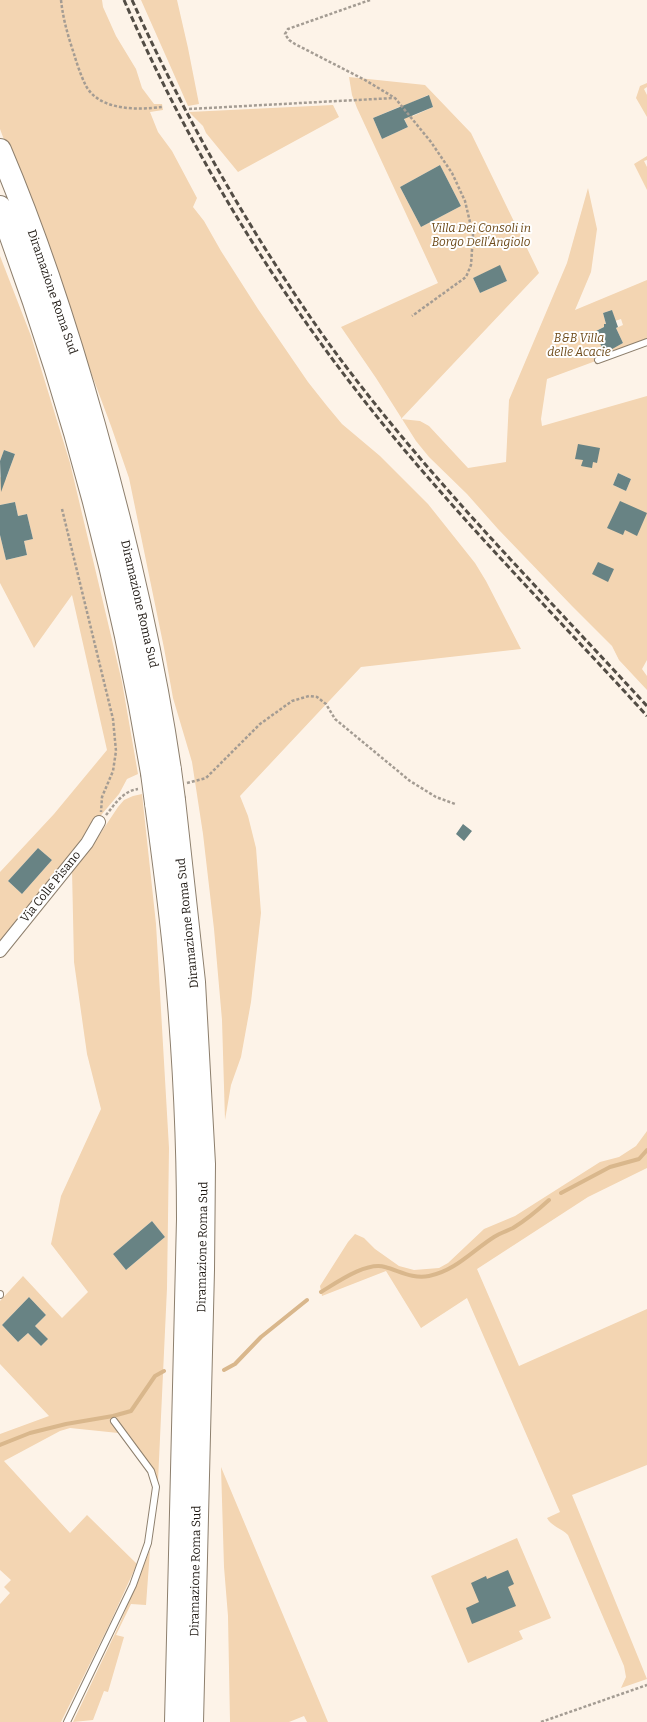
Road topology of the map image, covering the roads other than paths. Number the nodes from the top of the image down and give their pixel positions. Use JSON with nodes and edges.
{"nodes":[{"id":1,"x":0,"y":150,"type":"edge"},
{"id":2,"x":0,"y":207,"type":"edge"},
{"id":3,"x":647,"y":342,"type":"edge"},
{"id":4,"x":598,"y":360,"type":"dead end"},
{"id":5,"x":162,"y":786,"type":"junction"},
{"id":6,"x":99,"y":822,"type":"road end"},
{"id":7,"x":0,"y":951,"type":"edge"},
{"id":8,"x":114,"y":1421,"type":"dead end"},
{"id":9,"x":67,"y":1722,"type":"edge"},
{"id":10,"x":176,"y":1722,"type":"edge"},
{"id":11,"x":192,"y":1722,"type":"edge"}],
"edges":[{"from":1,"to":5,"type":"highway","name":"Diramazione Roma Sud"},
{"from":2,"to":5,"type":"highway","name":"Diramazione Roma Sud"},
{"from":3,"to":4,"type":"lane"},
{"from":5,"to":10,"type":"highway","name":"Diramazione Roma Sud"},
{"from":5,"to":11,"type":"highway","name":"Diramazione Roma Sud"},
{"from":6,"to":7,"type":"street","name":"Via Colle Pisano"},
{"from":8,"to":9,"type":"lane"}]}
